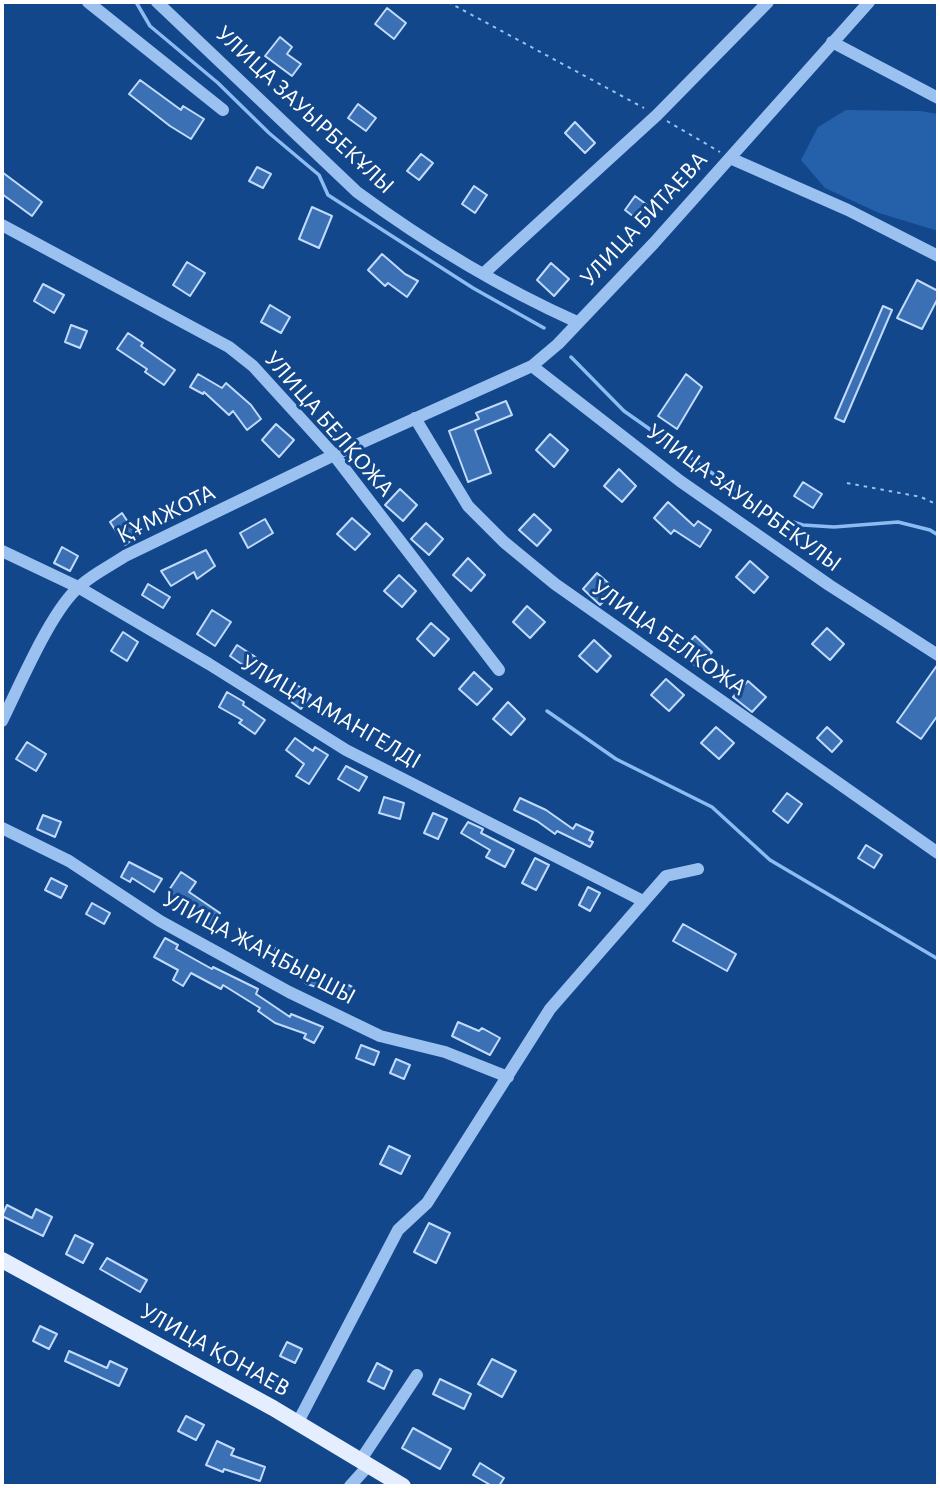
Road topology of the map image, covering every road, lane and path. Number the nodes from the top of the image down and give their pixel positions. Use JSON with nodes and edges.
{"nodes":[{"id":1,"x":88,"y":2,"type":"edge"},
{"id":2,"x":157,"y":2,"type":"edge"},
{"id":3,"x":448,"y":2,"type":"edge"},
{"id":4,"x":768,"y":2,"type":"edge"},
{"id":5,"x":869,"y":2,"type":"edge"},
{"id":6,"x":832,"y":42,"type":"junction"},
{"id":7,"x":938,"y":99,"type":"edge"},
{"id":8,"x":223,"y":110,"type":"dead end"},
{"id":9,"x":657,"y":115,"type":"junction"},
{"id":10,"x":730,"y":158,"type":"junction"},
{"id":11,"x":2,"y":225,"type":"edge"},
{"id":12,"x":938,"y":256,"type":"edge"},
{"id":13,"x":483,"y":274,"type":"junction"},
{"id":14,"x":576,"y":322,"type":"junction"},
{"id":15,"x":533,"y":366,"type":"junction"},
{"id":16,"x":415,"y":418,"type":"junction"},
{"id":17,"x":334,"y":455,"type":"junction"},
{"id":18,"x":847,"y":483,"type":"dead end"},
{"id":19,"x":938,"y":505,"type":"edge"},
{"id":20,"x":2,"y":551,"type":"edge"},
{"id":21,"x":78,"y":587,"type":"junction"},
{"id":22,"x":938,"y":654,"type":"edge"},
{"id":23,"x":499,"y":670,"type":"dead end"},
{"id":24,"x":2,"y":721,"type":"edge"},
{"id":25,"x":2,"y":828,"type":"edge"},
{"id":26,"x":938,"y":853,"type":"edge"},
{"id":27,"x":698,"y":869,"type":"dead end"},
{"id":28,"x":643,"y":901,"type":"junction"},
{"id":29,"x":508,"y":1077,"type":"junction"},
{"id":30,"x":2,"y":1260,"type":"edge"},
{"id":31,"x":417,"y":1375,"type":"dead end"},
{"id":32,"x":298,"y":1422,"type":"junction"},
{"id":33,"x":364,"y":1463,"type":"junction"},
{"id":34,"x":350,"y":1486,"type":"edge"},
{"id":35,"x":403,"y":1486,"type":"edge"}],
"edges":[{"from":1,"to":8,"type":"street"},
{"from":2,"to":13,"type":"street","name":"УЛИЦА ЗАУЫРБЕКҰЛЫ"},
{"from":3,"to":9,"type":"path"},
{"from":4,"to":9,"type":"street"},
{"from":5,"to":6,"type":"street","name":"УЛИЦА БИТАЕВА"},
{"from":6,"to":7,"type":"street"},
{"from":6,"to":10,"type":"street","name":"УЛИЦА БИТАЕВА"},
{"from":9,"to":10,"type":"path"},
{"from":9,"to":13,"type":"street"},
{"from":10,"to":12,"type":"street"},
{"from":10,"to":14,"type":"street","name":"УЛИЦА БИТАЕВА"},
{"from":11,"to":17,"type":"street","name":"УЛИЦА БЕЛҚОЖА"},
{"from":13,"to":14,"type":"street","name":"УЛИЦА ЗАУЫРБЕКҰЛЫ"},
{"from":14,"to":15,"type":"street","name":"УЛИЦА БИТАЕВА"},
{"from":15,"to":16,"type":"street","name":"УЛИЦА БИТАЕВА"},
{"from":15,"to":22,"type":"street","name":"УЛИЦА ЗАУЫРБЕКУЛЫ"},
{"from":16,"to":17,"type":"street","name":"ҚҰМЖОТА"},
{"from":16,"to":26,"type":"street","name":"УЛИЦА БЕЛКОЖА"},
{"from":17,"to":21,"type":"street","name":"ҚҰМЖОТА"},
{"from":17,"to":23,"type":"street","name":"УЛИЦА БЕЛҚОЖА"},
{"from":18,"to":19,"type":"path"},
{"from":20,"to":21,"type":"street","name":"УЛИЦА АМАНГЕЛДІ"},
{"from":21,"to":24,"type":"street","name":"ҚҰМЖОТА"},
{"from":21,"to":28,"type":"street","name":"УЛИЦА АМАНГЕЛДІ"},
{"from":25,"to":29,"type":"street","name":"УЛИЦА ЖАҢБЫРШЫ"},
{"from":27,"to":28,"type":"street"},
{"from":28,"to":29,"type":"street"},
{"from":29,"to":32,"type":"street"},
{"from":30,"to":32,"type":"main road","name":"УЛИЦА ҚОНАЕВ"},
{"from":31,"to":33,"type":"street"},
{"from":32,"to":33,"type":"main road","name":"УЛИЦА ҚОНАЕВ"},
{"from":33,"to":34,"type":"street"},
{"from":33,"to":35,"type":"main road","name":"УЛИЦА ҚОНАЕВ"}]}
